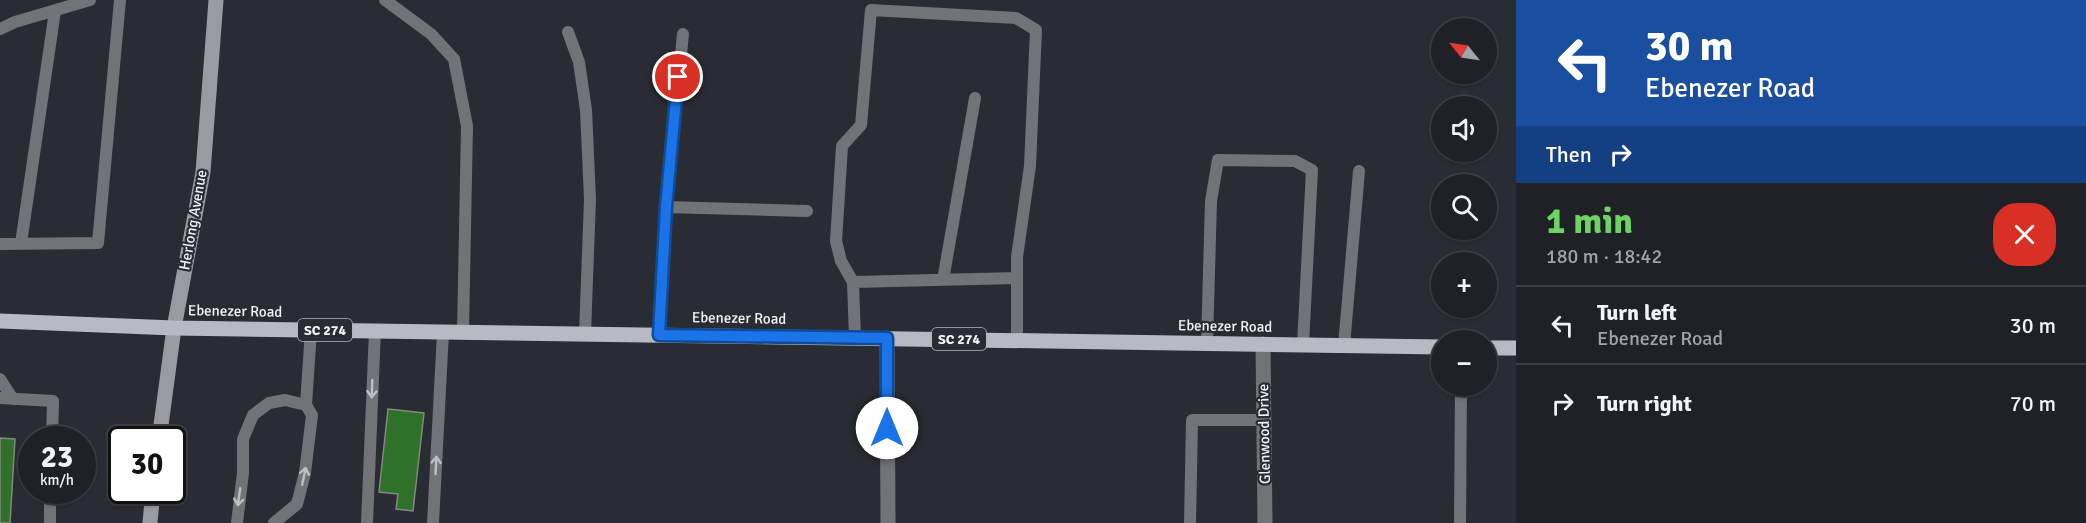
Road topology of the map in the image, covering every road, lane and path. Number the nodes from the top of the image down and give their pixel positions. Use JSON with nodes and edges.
{"nodes":[{"id":1,"x":90,"y":0,"type":"edge"},
{"id":2,"x":120,"y":0,"type":"edge"},
{"id":3,"x":216,"y":0,"type":"edge"},
{"id":4,"x":385,"y":0,"type":"edge"},
{"id":5,"x":55,"y":10,"type":"junction"},
{"id":6,"x":0,"y":29,"type":"edge"},
{"id":7,"x":568,"y":32,"type":"dead end"},
{"id":8,"x":682,"y":34,"type":"dead end"},
{"id":9,"x":975,"y":98,"type":"dead end"},
{"id":10,"x":1359,"y":171,"type":"dead end"},
{"id":11,"x":666,"y":207,"type":"junction"},
{"id":12,"x":807,"y":211,"type":"dead end"},
{"id":13,"x":21,"y":243,"type":"junction"},
{"id":14,"x":0,"y":244,"type":"edge"},
{"id":15,"x":1017,"y":278,"type":"junction"},
{"id":16,"x":943,"y":280,"type":"junction"},
{"id":17,"x":853,"y":282,"type":"junction"},
{"id":18,"x":0,"y":321,"type":"edge"},
{"id":19,"x":174,"y":328,"type":"junction"},
{"id":20,"x":311,"y":330,"type":"junction"},
{"id":21,"x":375,"y":330,"type":"junction"},
{"id":22,"x":443,"y":332,"type":"junction"},
{"id":23,"x":463,"y":332,"type":"junction"},
{"id":24,"x":585,"y":334,"type":"junction"},
{"id":25,"x":659,"y":335,"type":"junction"},
{"id":26,"x":855,"y":338,"type":"junction"},
{"id":27,"x":887,"y":338,"type":"junction"},
{"id":28,"x":1017,"y":340,"type":"junction"},
{"id":29,"x":1207,"y":343,"type":"junction"},
{"id":30,"x":1263,"y":344,"type":"junction"},
{"id":31,"x":1303,"y":345,"type":"junction"},
{"id":32,"x":1344,"y":346,"type":"junction"},
{"id":33,"x":1431,"y":347,"type":"edge"},
{"id":34,"x":1497,"y":348,"type":"edge"},
{"id":35,"x":1516,"y":348,"type":"edge"},
{"id":36,"x":0,"y":379,"type":"edge"},
{"id":37,"x":1461,"y":396,"type":"edge"},
{"id":38,"x":6,"y":398,"type":"edge"},
{"id":39,"x":306,"y":405,"type":"junction"},
{"id":40,"x":1264,"y":420,"type":"junction"},
{"id":41,"x":52,"y":426,"type":"edge"},
{"id":42,"x":161,"y":426,"type":"edge"},
{"id":43,"x":50,"y":504,"type":"edge"},
{"id":44,"x":152,"y":504,"type":"edge"},
{"id":45,"x":50,"y":523,"type":"edge"},
{"id":46,"x":150,"y":523,"type":"edge"},
{"id":47,"x":237,"y":523,"type":"edge"},
{"id":48,"x":274,"y":523,"type":"edge"},
{"id":49,"x":367,"y":523,"type":"edge"},
{"id":50,"x":433,"y":523,"type":"edge"},
{"id":51,"x":888,"y":523,"type":"edge"},
{"id":52,"x":1190,"y":523,"type":"edge"},
{"id":53,"x":1265,"y":523,"type":"edge"},
{"id":54,"x":1460,"y":523,"type":"edge"}],
"edges":[{"from":1,"to":5,"type":"lane"},
{"from":2,"to":13,"type":"lane"},
{"from":3,"to":19,"type":"street","name":"Herlong Avenue"},
{"from":4,"to":23,"type":"lane"},
{"from":5,"to":6,"type":"lane"},
{"from":5,"to":13,"type":"lane"},
{"from":7,"to":24,"type":"lane"},
{"from":8,"to":11,"type":"lane"},
{"from":9,"to":16,"type":"lane"},
{"from":10,"to":32,"type":"lane"},
{"from":11,"to":12,"type":"lane"},
{"from":11,"to":25,"type":"lane"},
{"from":13,"to":14,"type":"lane"},
{"from":15,"to":16,"type":"lane"},
{"from":15,"to":17,"type":"lane"},
{"from":15,"to":28,"type":"lane"},
{"from":16,"to":17,"type":"lane"},
{"from":17,"to":26,"type":"lane"},
{"from":18,"to":19,"type":"main road","name":"Ebenezer Road","number":"SC 274"},
{"from":19,"to":20,"type":"main road","name":"Ebenezer Road","number":"SC 274"},
{"from":19,"to":42,"type":"street","name":"Herlong Avenue"},
{"from":20,"to":21,"type":"main road","name":"Ebenezer Road","number":"SC 274"},
{"from":20,"to":39,"type":"lane"},
{"from":21,"to":22,"type":"main road","name":"Ebenezer Road","number":"SC 274"},
{"from":21,"to":49,"type":"lane","one_way":true},
{"from":22,"to":23,"type":"main road","name":"Ebenezer Road","number":"SC 274"},
{"from":50,"to":22,"type":"lane","one_way":true},
{"from":23,"to":24,"type":"main road","name":"Ebenezer Road","number":"SC 274"},
{"from":24,"to":25,"type":"main road","name":"Ebenezer Road","number":"SC 274"},
{"from":25,"to":26,"type":"main road","name":"Ebenezer Road","number":"SC 274"},
{"from":26,"to":27,"type":"main road","name":"Ebenezer Road","number":"SC 274"},
{"from":27,"to":28,"type":"main road","name":"Ebenezer Road","number":"SC 274"},
{"from":27,"to":51,"type":"street"},
{"from":28,"to":29,"type":"main road","name":"Ebenezer Road","number":"SC 274"},
{"from":29,"to":30,"type":"main road","name":"Ebenezer Road","number":"SC 274"},
{"from":29,"to":31,"type":"lane"},
{"from":30,"to":31,"type":"main road","name":"Ebenezer Road","number":"SC 274"},
{"from":30,"to":40,"type":"street","name":"Glenwood Drive"},
{"from":31,"to":32,"type":"main road","name":"Ebenezer Road","number":"SC 274"},
{"from":32,"to":33,"type":"main road","name":"Ebenezer Road","number":"SC 274"},
{"from":34,"to":35,"type":"main road"},
{"from":36,"to":38,"type":"lane"},
{"from":37,"to":54,"type":"lane"},
{"from":38,"to":41,"type":"lane"},
{"from":39,"to":47,"type":"lane","one_way":true},
{"from":48,"to":39,"type":"lane","one_way":true},
{"from":40,"to":52,"type":"lane"},
{"from":40,"to":53,"type":"street","name":"Glenwood Drive"},
{"from":43,"to":45,"type":"lane"},
{"from":44,"to":46,"type":"street"}]}
